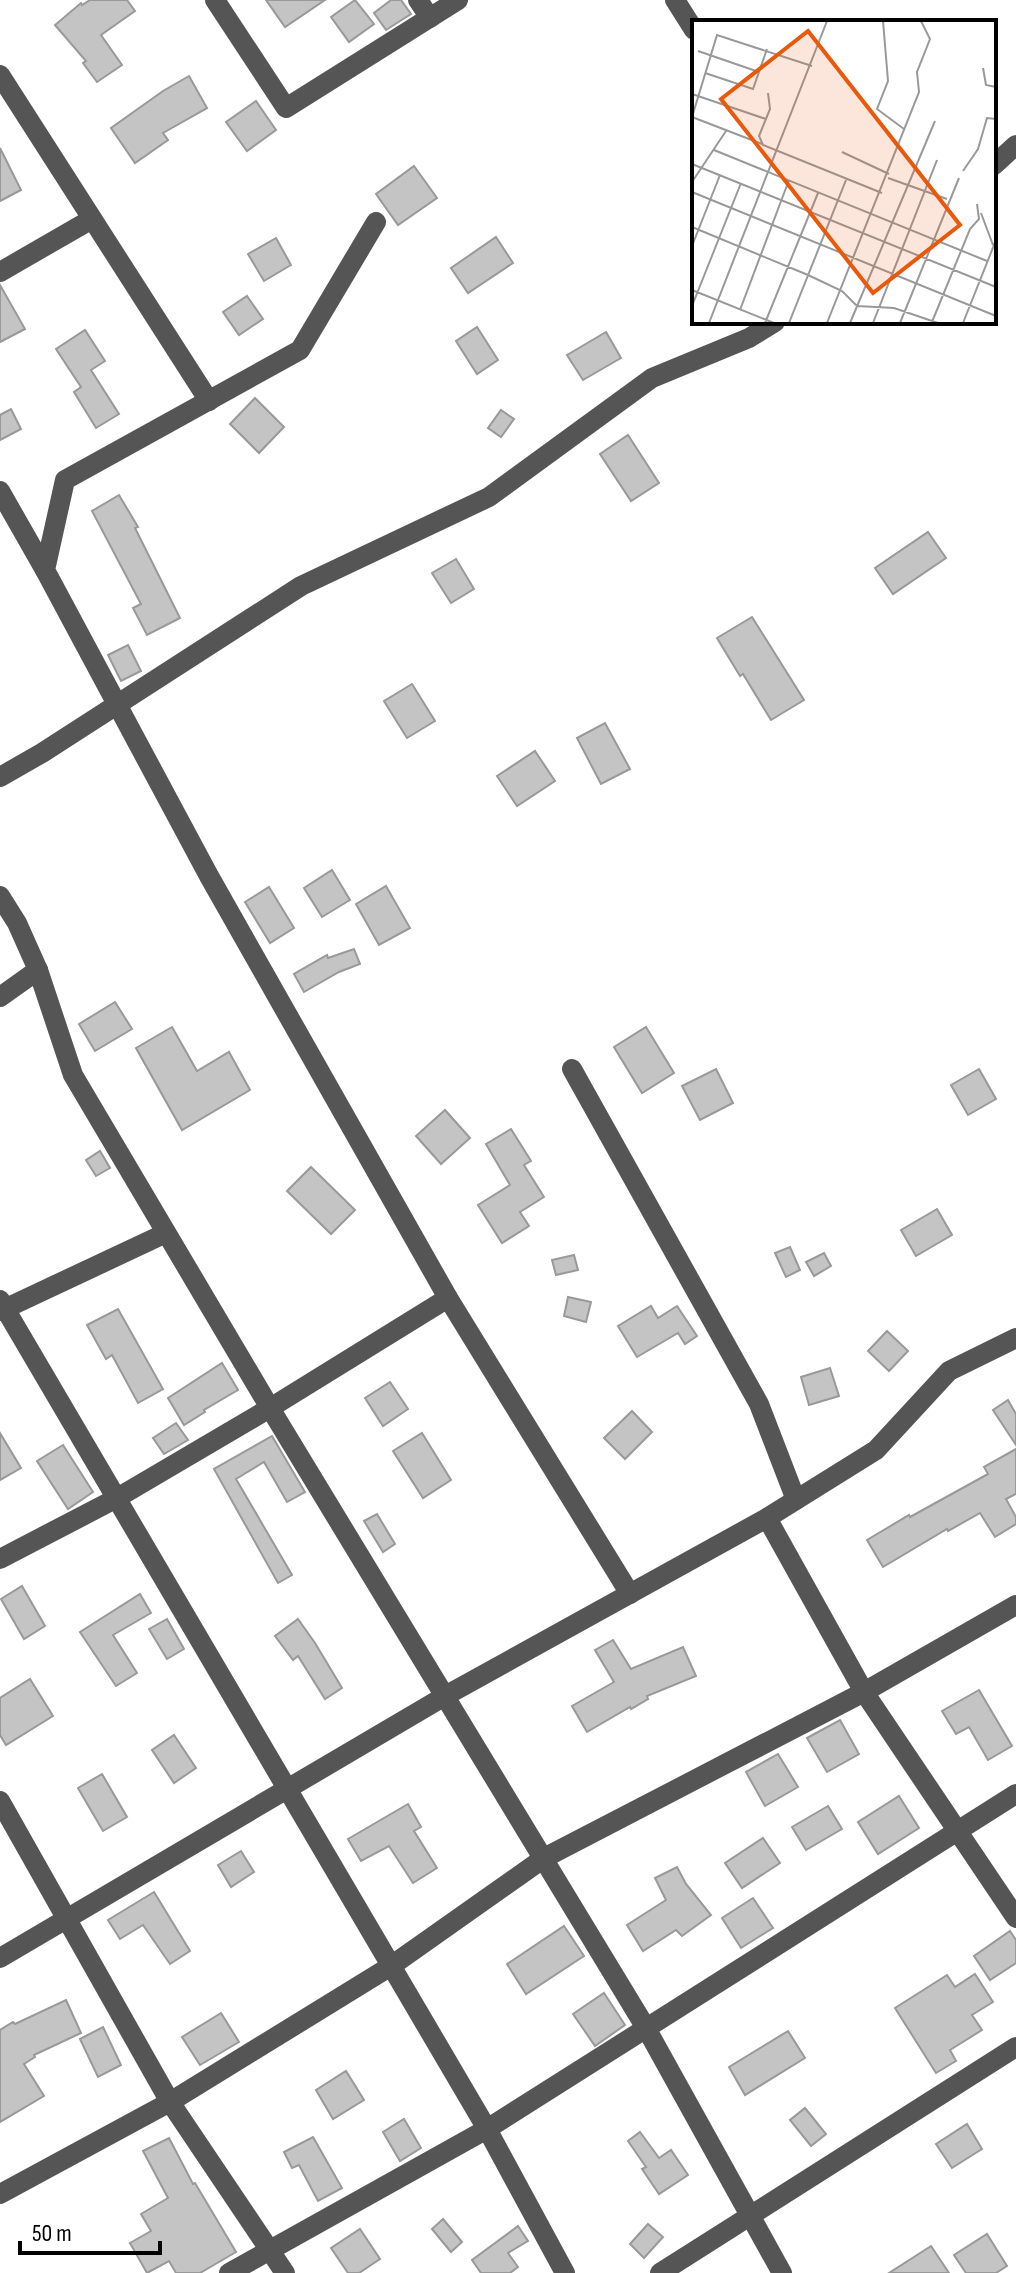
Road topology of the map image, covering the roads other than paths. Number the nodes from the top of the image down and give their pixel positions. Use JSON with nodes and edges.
{"nodes":[{"id":1,"x":215,"y":0,"type":"edge"},
{"id":2,"x":458,"y":0,"type":"edge"},
{"id":3,"x":675,"y":0,"type":"edge"},
{"id":4,"x":424,"y":9,"type":"edge"},
{"id":5,"x":692,"y":27,"type":"edge"},
{"id":6,"x":0,"y":75,"type":"edge"},
{"id":7,"x":1016,"y":145,"type":"edge"},
{"id":8,"x":996,"y":163,"type":"edge"},
{"id":9,"x":92,"y":219,"type":"junction"},
{"id":10,"x":376,"y":222,"type":"dead end"},
{"id":11,"x":0,"y":272,"type":"edge"},
{"id":12,"x":772,"y":324,"type":"edge"},
{"id":13,"x":209,"y":401,"type":"junction"},
{"id":14,"x":0,"y":491,"type":"edge"},
{"id":15,"x":45,"y":570,"type":"junction"},
{"id":16,"x":118,"y":705,"type":"junction"},
{"id":17,"x":0,"y":777,"type":"edge"},
{"id":18,"x":0,"y":896,"type":"edge"},
{"id":19,"x":38,"y":970,"type":"junction"},
{"id":20,"x":0,"y":997,"type":"edge"},
{"id":21,"x":572,"y":1069,"type":"dead end"},
{"id":22,"x":166,"y":1233,"type":"junction"},
{"id":23,"x":448,"y":1298,"type":"junction"},
{"id":24,"x":1,"y":1306,"type":"edge"},
{"id":25,"x":1016,"y":1338,"type":"edge"},
{"id":26,"x":270,"y":1408,"type":"junction"},
{"id":27,"x":117,"y":1498,"type":"junction"},
{"id":28,"x":796,"y":1500,"type":"junction"},
{"id":29,"x":767,"y":1518,"type":"junction"},
{"id":30,"x":0,"y":1559,"type":"edge"},
{"id":31,"x":630,"y":1594,"type":"junction"},
{"id":32,"x":1016,"y":1605,"type":"edge"},
{"id":33,"x":864,"y":1692,"type":"junction"},
{"id":34,"x":445,"y":1696,"type":"junction"},
{"id":35,"x":287,"y":1790,"type":"junction"},
{"id":36,"x":1016,"y":1794,"type":"edge"},
{"id":37,"x":0,"y":1801,"type":"edge"},
{"id":38,"x":957,"y":1831,"type":"junction"},
{"id":39,"x":544,"y":1858,"type":"junction"},
{"id":40,"x":1016,"y":1918,"type":"edge"},
{"id":41,"x":67,"y":1920,"type":"junction"},
{"id":42,"x":0,"y":1958,"type":"edge"},
{"id":43,"x":391,"y":1966,"type":"junction"},
{"id":44,"x":646,"y":2028,"type":"junction"},
{"id":45,"x":1016,"y":2047,"type":"edge"},
{"id":46,"x":170,"y":2102,"type":"junction"},
{"id":47,"x":487,"y":2129,"type":"junction"},
{"id":48,"x":0,"y":2194,"type":"edge"},
{"id":49,"x":750,"y":2217,"type":"junction"},
{"id":50,"x":270,"y":2251,"type":"junction"},
{"id":51,"x":229,"y":2273,"type":"edge"},
{"id":52,"x":285,"y":2273,"type":"edge"},
{"id":53,"x":565,"y":2273,"type":"edge"},
{"id":54,"x":660,"y":2273,"type":"edge"},
{"id":55,"x":782,"y":2273,"type":"edge"}],
"edges":[{"from":1,"to":4,"type":"street"},
{"from":2,"to":4,"type":"street"},
{"from":3,"to":5,"type":"street"},
{"from":6,"to":9,"type":"street"},
{"from":7,"to":8,"type":"street"},
{"from":9,"to":11,"type":"street"},
{"from":9,"to":13,"type":"street"},
{"from":10,"to":13,"type":"street"},
{"from":12,"to":16,"type":"street"},
{"from":13,"to":15,"type":"street"},
{"from":14,"to":15,"type":"street"},
{"from":15,"to":16,"type":"street"},
{"from":16,"to":17,"type":"street"},
{"from":16,"to":23,"type":"street"},
{"from":18,"to":19,"type":"street"},
{"from":19,"to":20,"type":"street"},
{"from":19,"to":22,"type":"street"},
{"from":21,"to":28,"type":"street"},
{"from":22,"to":24,"type":"street"},
{"from":22,"to":26,"type":"street"},
{"from":23,"to":26,"type":"street"},
{"from":23,"to":31,"type":"street"},
{"from":24,"to":27,"type":"street"},
{"from":25,"to":28,"type":"street"},
{"from":26,"to":27,"type":"street"},
{"from":26,"to":34,"type":"street"},
{"from":27,"to":30,"type":"street"},
{"from":27,"to":35,"type":"street"},
{"from":28,"to":29,"type":"street"},
{"from":29,"to":31,"type":"street"},
{"from":29,"to":33,"type":"street"},
{"from":31,"to":34,"type":"street"},
{"from":32,"to":33,"type":"street"},
{"from":33,"to":38,"type":"street"},
{"from":33,"to":39,"type":"street"},
{"from":34,"to":35,"type":"street"},
{"from":34,"to":39,"type":"street"},
{"from":35,"to":41,"type":"street"},
{"from":35,"to":43,"type":"street"},
{"from":36,"to":38,"type":"street"},
{"from":37,"to":41,"type":"street"},
{"from":38,"to":40,"type":"street"},
{"from":38,"to":44,"type":"street"},
{"from":39,"to":43,"type":"street"},
{"from":39,"to":44,"type":"street"},
{"from":41,"to":42,"type":"street"},
{"from":41,"to":46,"type":"street"},
{"from":43,"to":46,"type":"street"},
{"from":43,"to":47,"type":"street"},
{"from":44,"to":47,"type":"street"},
{"from":44,"to":49,"type":"street"},
{"from":45,"to":49,"type":"street"},
{"from":46,"to":48,"type":"street"},
{"from":46,"to":50,"type":"street"},
{"from":47,"to":50,"type":"street"},
{"from":47,"to":53,"type":"street"},
{"from":49,"to":54,"type":"street"},
{"from":49,"to":55,"type":"street"},
{"from":50,"to":51,"type":"street"},
{"from":50,"to":52,"type":"street"}]}
